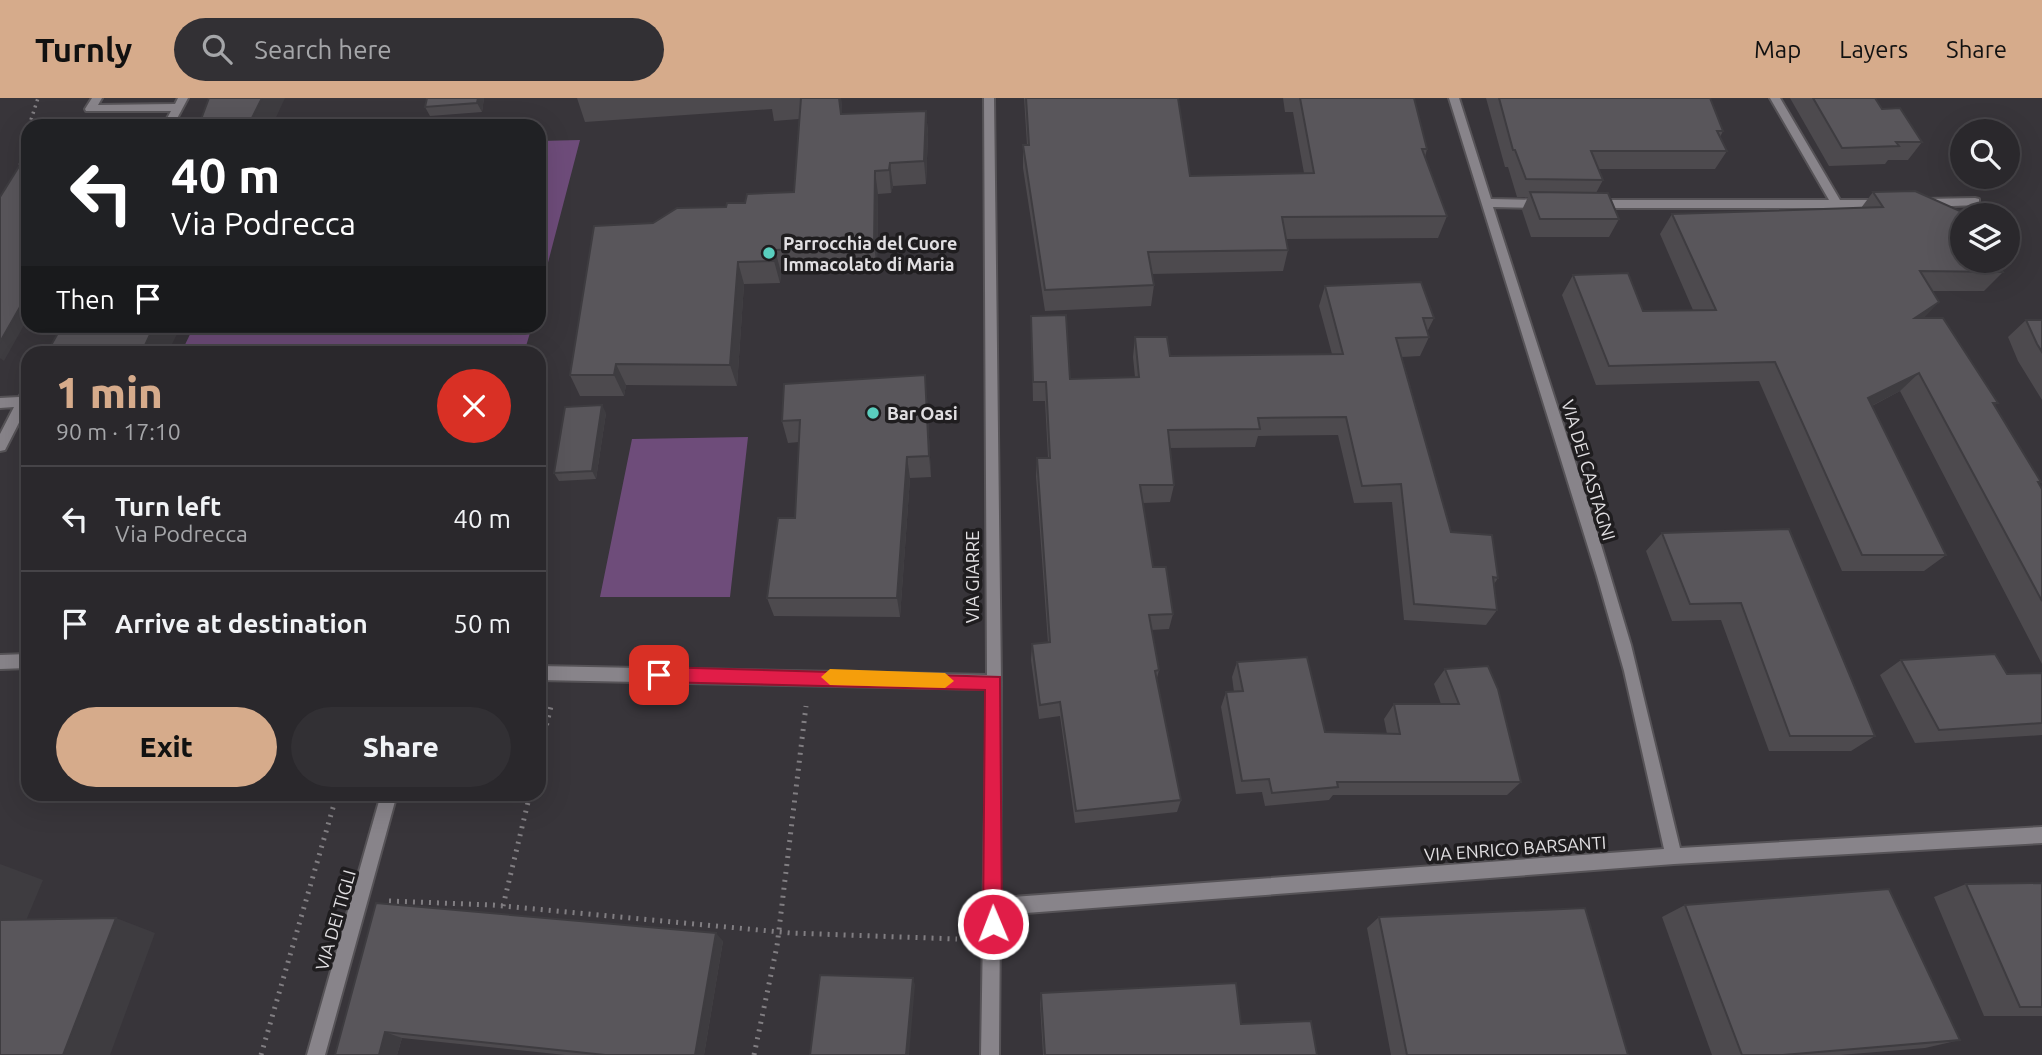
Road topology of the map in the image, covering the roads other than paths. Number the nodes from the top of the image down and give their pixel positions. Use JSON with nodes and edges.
{"nodes":[{"id":1,"x":97,"y":98,"type":"edge"},
{"id":2,"x":989,"y":98,"type":"edge"},
{"id":3,"x":1454,"y":98,"type":"edge"},
{"id":4,"x":1775,"y":98,"type":"edge"},
{"id":5,"x":180,"y":102,"type":"edge"},
{"id":6,"x":172,"y":119,"type":"edge"},
{"id":7,"x":1975,"y":202,"type":"dead end"},
{"id":8,"x":1486,"y":203,"type":"junction"},
{"id":9,"x":1553,"y":204,"type":"edge"},
{"id":10,"x":1580,"y":204,"type":"edge"},
{"id":11,"x":1893,"y":204,"type":"edge"},
{"id":12,"x":1906,"y":204,"type":"edge"},
{"id":13,"x":1838,"y":206,"type":"junction"},
{"id":14,"x":21,"y":398,"type":"edge"},
{"id":15,"x":0,"y":403,"type":"edge"},
{"id":16,"x":21,"y":405,"type":"edge"},
{"id":17,"x":0,"y":446,"type":"edge"},
{"id":18,"x":21,"y":661,"type":"edge"},
{"id":19,"x":0,"y":662,"type":"edge"},
{"id":20,"x":546,"y":673,"type":"edge"},
{"id":21,"x":994,"y":682,"type":"junction"},
{"id":22,"x":387,"y":801,"type":"edge"},
{"id":23,"x":2042,"y":835,"type":"edge"},
{"id":24,"x":1674,"y":856,"type":"junction"},
{"id":25,"x":992,"y":907,"type":"junction"},
{"id":26,"x":316,"y":1055,"type":"edge"},
{"id":27,"x":990,"y":1055,"type":"edge"}],
"edges":[{"from":1,"to":5,"type":"street"},
{"from":2,"to":21,"type":"street","name":"VIA GIARRE"},
{"from":3,"to":8,"type":"street","name":"VIA DEI CASTAGNI"},
{"from":4,"to":13,"type":"street"},
{"from":5,"to":6,"type":"street"},
{"from":7,"to":12,"type":"street"},
{"from":8,"to":9,"type":"street"},
{"from":8,"to":24,"type":"street","name":"VIA DEI CASTAGNI"},
{"from":10,"to":13,"type":"street"},
{"from":11,"to":13,"type":"street"},
{"from":14,"to":15,"type":"street"},
{"from":16,"to":17,"type":"street"},
{"from":18,"to":19,"type":"street"},
{"from":20,"to":21,"type":"street"},
{"from":21,"to":25,"type":"street","name":"VIA GIARRE"},
{"from":22,"to":26,"type":"street","name":"VIA DEI TIGLI"},
{"from":23,"to":24,"type":"street","name":"VIA ENRICO BARSANTI"},
{"from":24,"to":25,"type":"street","name":"VIA ENRICO BARSANTI"},
{"from":25,"to":27,"type":"street","name":"VIA GIARRE"}]}
